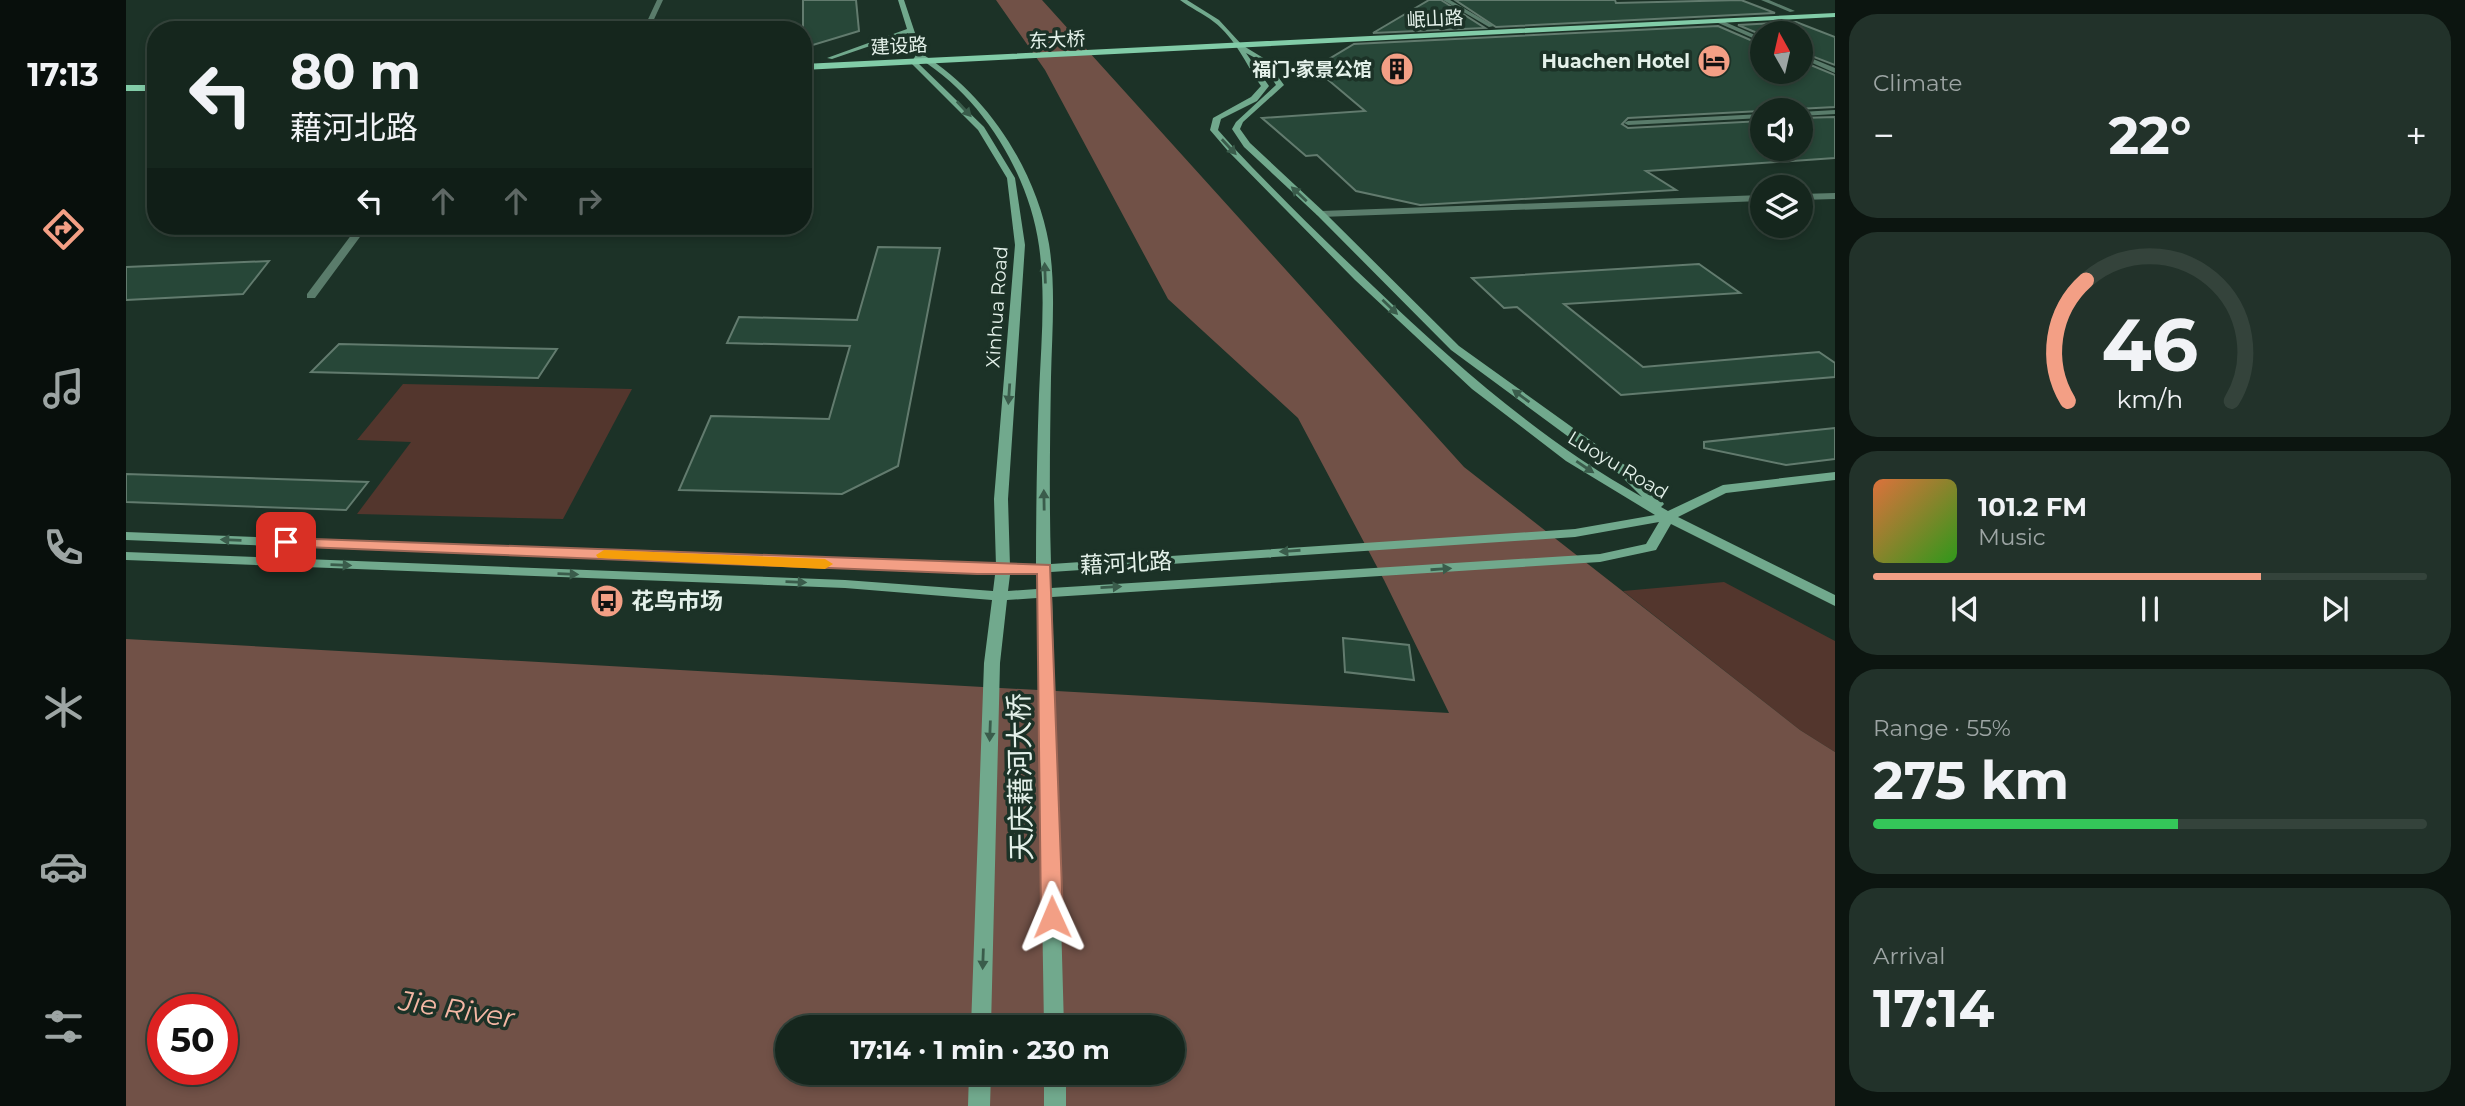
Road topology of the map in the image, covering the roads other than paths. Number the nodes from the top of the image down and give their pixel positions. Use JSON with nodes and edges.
{"nodes":[{"id":1,"x":660,"y":0,"type":"edge"},
{"id":2,"x":901,"y":0,"type":"edge"},
{"id":3,"x":1183,"y":0,"type":"edge"},
{"id":4,"x":1446,"y":0,"type":"edge"},
{"id":5,"x":1764,"y":0,"type":"edge"},
{"id":6,"x":1835,"y":9,"type":"edge"},
{"id":7,"x":1792,"y":11,"type":"junction"},
{"id":8,"x":1835,"y":15,"type":"edge"},
{"id":9,"x":650,"y":21,"type":"edge"},
{"id":10,"x":1718,"y":21,"type":"junction"},
{"id":11,"x":1491,"y":26,"type":"junction"},
{"id":12,"x":910,"y":30,"type":"junction"},
{"id":13,"x":1750,"y":35,"type":"edge"},
{"id":14,"x":1237,"y":42,"type":"junction"},
{"id":15,"x":1120,"y":52,"type":"joint"},
{"id":16,"x":995,"y":55,"type":"junction"},
{"id":17,"x":830,"y":58,"type":"junction"},
{"id":18,"x":812,"y":59,"type":"edge"},
{"id":19,"x":917,"y":59,"type":"junction"},
{"id":20,"x":1813,"y":61,"type":"edge"},
{"id":21,"x":934,"y":62,"type":"junction"},
{"id":22,"x":812,"y":66,"type":"edge"},
{"id":23,"x":1835,"y":71,"type":"edge"},
{"id":24,"x":147,"y":80,"type":"edge"},
{"id":25,"x":126,"y":81,"type":"edge"},
{"id":26,"x":126,"y":88,"type":"edge"},
{"id":27,"x":147,"y":88,"type":"edge"},
{"id":28,"x":1835,"y":112,"type":"edge"},
{"id":29,"x":1813,"y":113,"type":"edge"},
{"id":30,"x":1750,"y":117,"type":"edge"},
{"id":31,"x":1628,"y":123,"type":"dead end"},
{"id":32,"x":1835,"y":196,"type":"edge"},
{"id":33,"x":1813,"y":197,"type":"edge"},
{"id":34,"x":1750,"y":198,"type":"edge"},
{"id":35,"x":1321,"y":214,"type":"junction"},
{"id":36,"x":356,"y":235,"type":"edge"},
{"id":37,"x":311,"y":296,"type":"dead end"},
{"id":38,"x":1835,"y":477,"type":"edge"},
{"id":39,"x":1669,"y":516,"type":"junction"},
{"id":40,"x":126,"y":536,"type":"edge"},
{"id":41,"x":126,"y":556,"type":"edge"},
{"id":42,"x":1045,"y":569,"type":"junction"},
{"id":43,"x":1003,"y":570,"type":"junction"},
{"id":44,"x":1043,"y":590,"type":"junction"},
{"id":45,"x":1001,"y":596,"type":"junction"},
{"id":46,"x":1835,"y":601,"type":"edge"},
{"id":47,"x":981,"y":1015,"type":"edge"},
{"id":48,"x":1054,"y":1015,"type":"edge"},
{"id":49,"x":980,"y":1085,"type":"edge"},
{"id":50,"x":1055,"y":1085,"type":"edge"},
{"id":51,"x":979,"y":1106,"type":"edge"},
{"id":52,"x":1055,"y":1106,"type":"edge"}],
"edges":[{"from":1,"to":9,"type":"street"},
{"from":2,"to":12,"type":"main road"},
{"from":3,"to":14,"type":"main road","name":"Luoyu Road"},
{"from":4,"to":11,"type":"street"},
{"from":5,"to":7,"type":"street"},
{"from":6,"to":7,"type":"main road","name":"岷山路"},
{"from":7,"to":11,"type":"main road","name":"岷山路"},
{"from":8,"to":10,"type":"main road","name":"岷山路"},
{"from":10,"to":13,"type":"street"},
{"from":10,"to":14,"type":"main road","name":"岷山路"},
{"from":11,"to":14,"type":"main road","name":"岷山路"},
{"from":12,"to":17,"type":"main road"},
{"from":12,"to":19,"type":"main road"},
{"from":14,"to":15,"type":"main road","name":"岷山路"},
{"from":14,"to":16,"type":"main road","name":"东大桥"},
{"from":35,"to":14,"type":"main road","name":"Luoyu Road","one_way":true},
{"from":14,"to":39,"type":"main road","name":"Luoyu Road","one_way":true},
{"from":15,"to":16,"type":"main road","name":"东大桥"},
{"from":16,"to":19,"type":"main road","name":"建设路"},
{"from":16,"to":21,"type":"main road","name":"建设路"},
{"from":17,"to":18,"type":"main road","name":"建设路"},
{"from":17,"to":19,"type":"main road","name":"建设路"},
{"from":19,"to":21,"type":"main road","name":"建设路"},
{"from":19,"to":22,"type":"main road","name":"建设路"},
{"from":19,"to":43,"type":"main road","name":"Xinhua Road","one_way":true},
{"from":20,"to":23,"type":"street"},
{"from":42,"to":21,"type":"main road","name":"Xinhua Road","one_way":true},
{"from":24,"to":25,"type":"main road"},
{"from":26,"to":27,"type":"main road"},
{"from":28,"to":29,"type":"street"},
{"from":30,"to":31,"type":"street"},
{"from":32,"to":33,"type":"street"},
{"from":34,"to":35,"type":"street"},
{"from":39,"to":35,"type":"main road","name":"Luoyu Road","one_way":true},
{"from":36,"to":37,"type":"street"},
{"from":38,"to":39,"type":"main road","name":"藉河北路"},
{"from":39,"to":42,"type":"main road","name":"藉河北路","one_way":true},
{"from":44,"to":39,"type":"main road","name":"藉河北路","one_way":true},
{"from":39,"to":46,"type":"main road"},
{"from":43,"to":40,"type":"main road","name":"藉河北路","one_way":true},
{"from":41,"to":45,"type":"main road","name":"藉河北路","one_way":true},
{"from":42,"to":43,"type":"main road","name":"藉河北路"},
{"from":42,"to":44,"type":"main road","name":"天庆藉河大桥"},
{"from":43,"to":45,"type":"main road","name":"天庆藉河大桥"},
{"from":44,"to":45,"type":"main road","name":"藉河北路"},
{"from":44,"to":48,"type":"main road","name":"天庆藉河大桥"},
{"from":45,"to":47,"type":"main road","name":"天庆藉河大桥","one_way":true},
{"from":49,"to":51,"type":"main road"},
{"from":50,"to":52,"type":"main road"}]}
